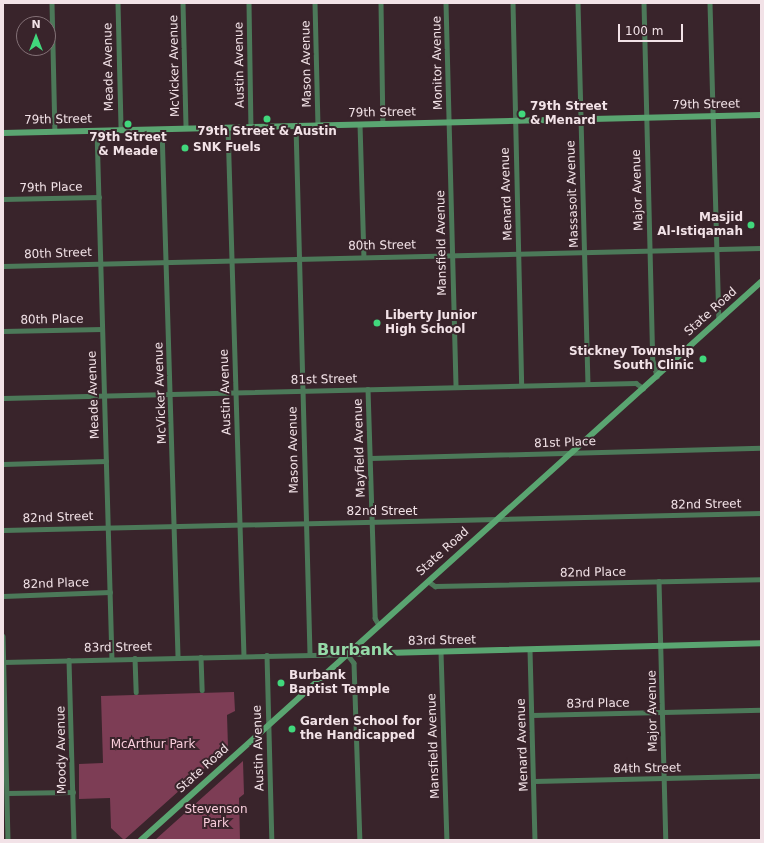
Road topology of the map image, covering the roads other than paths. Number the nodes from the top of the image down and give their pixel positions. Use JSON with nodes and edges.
{"nodes":[{"id":1,"x":52,"y":3,"type":"edge"},
{"id":2,"x":118,"y":3,"type":"edge"},
{"id":3,"x":183,"y":3,"type":"edge"},
{"id":4,"x":249,"y":3,"type":"edge"},
{"id":5,"x":315,"y":3,"type":"edge"},
{"id":6,"x":381,"y":3,"type":"edge"},
{"id":7,"x":446,"y":3,"type":"edge"},
{"id":8,"x":513,"y":3,"type":"edge"},
{"id":9,"x":578,"y":3,"type":"edge"},
{"id":10,"x":644,"y":3,"type":"edge"},
{"id":11,"x":710,"y":3,"type":"edge"},
{"id":12,"x":761,"y":115,"type":"edge"},
{"id":13,"x":712,"y":116,"type":"junction"},
{"id":14,"x":646,"y":118,"type":"junction"},
{"id":15,"x":581,"y":119,"type":"junction"},
{"id":16,"x":515,"y":121,"type":"junction"},
{"id":17,"x":449,"y":122,"type":"junction"},
{"id":18,"x":360,"y":124,"type":"junction"},
{"id":19,"x":383,"y":124,"type":"junction"},
{"id":20,"x":318,"y":125,"type":"junction"},
{"id":21,"x":296,"y":126,"type":"junction"},
{"id":22,"x":228,"y":127,"type":"junction"},
{"id":23,"x":252,"y":127,"type":"junction"},
{"id":24,"x":186,"y":128,"type":"junction"},
{"id":25,"x":162,"y":129,"type":"junction"},
{"id":26,"x":97,"y":130,"type":"junction"},
{"id":27,"x":121,"y":130,"type":"junction"},
{"id":28,"x":54,"y":132,"type":"junction"},
{"id":29,"x":3,"y":133,"type":"edge"},
{"id":30,"x":99,"y":197,"type":"junction"},
{"id":31,"x":3,"y":199,"type":"edge"},
{"id":32,"x":761,"y":248,"type":"edge"},
{"id":33,"x":716,"y":249,"type":"junction"},
{"id":34,"x":650,"y":250,"type":"junction"},
{"id":35,"x":584,"y":252,"type":"junction"},
{"id":36,"x":452,"y":254,"type":"junction"},
{"id":37,"x":519,"y":254,"type":"junction"},
{"id":38,"x":364,"y":256,"type":"junction"},
{"id":39,"x":298,"y":258,"type":"junction"},
{"id":40,"x":233,"y":260,"type":"junction"},
{"id":41,"x":166,"y":261,"type":"junction"},
{"id":42,"x":100,"y":263,"type":"junction"},
{"id":43,"x":3,"y":266,"type":"edge"},
{"id":44,"x":761,"y":282,"type":"edge"},
{"id":45,"x":719,"y":320,"type":"junction"},
{"id":46,"x":102,"y":329,"type":"junction"},
{"id":47,"x":3,"y":332,"type":"edge"},
{"id":48,"x":657,"y":376,"type":"junction"},
{"id":49,"x":588,"y":384,"type":"junction"},
{"id":50,"x":522,"y":385,"type":"junction"},
{"id":51,"x":456,"y":387,"type":"junction"},
{"id":52,"x":643,"y":388,"type":"junction"},
{"id":53,"x":368,"y":389,"type":"junction"},
{"id":54,"x":302,"y":391,"type":"junction"},
{"id":55,"x":236,"y":392,"type":"junction"},
{"id":56,"x":171,"y":394,"type":"junction"},
{"id":57,"x":104,"y":396,"type":"junction"},
{"id":58,"x":3,"y":398,"type":"edge"},
{"id":59,"x":761,"y":448,"type":"edge"},
{"id":60,"x":570,"y":453,"type":"junction"},
{"id":61,"x":370,"y":458,"type":"junction"},
{"id":62,"x":106,"y":461,"type":"junction"},
{"id":63,"x":3,"y":464,"type":"edge"},
{"id":64,"x":761,"y":513,"type":"edge"},
{"id":65,"x":495,"y":520,"type":"junction"},
{"id":66,"x":306,"y":522,"type":"junction"},
{"id":67,"x":372,"y":522,"type":"junction"},
{"id":68,"x":240,"y":524,"type":"junction"},
{"id":69,"x":174,"y":525,"type":"junction"},
{"id":70,"x":108,"y":527,"type":"junction"},
{"id":71,"x":3,"y":530,"type":"edge"},
{"id":72,"x":761,"y":579,"type":"edge"},
{"id":73,"x":428,"y":581,"type":"junction"},
{"id":74,"x":659,"y":581,"type":"junction"},
{"id":75,"x":110,"y":592,"type":"junction"},
{"id":76,"x":3,"y":596,"type":"edge"},
{"id":77,"x":379,"y":625,"type":"junction"},
{"id":78,"x":3,"y":636,"type":"edge"},
{"id":79,"x":761,"y":643,"type":"edge"},
{"id":80,"x":661,"y":646,"type":"junction"},
{"id":81,"x":530,"y":650,"type":"junction"},
{"id":82,"x":442,"y":652,"type":"junction"},
{"id":83,"x":310,"y":654,"type":"junction"},
{"id":84,"x":347,"y":654,"type":"junction"},
{"id":85,"x":267,"y":655,"type":"junction"},
{"id":86,"x":244,"y":656,"type":"junction"},
{"id":87,"x":178,"y":657,"type":"junction"},
{"id":88,"x":201,"y":657,"type":"junction"},
{"id":89,"x":135,"y":658,"type":"junction"},
{"id":90,"x":112,"y":659,"type":"junction"},
{"id":91,"x":70,"y":660,"type":"junction"},
{"id":92,"x":3,"y":662,"type":"edge"},
{"id":93,"x":202,"y":690,"type":"dead end"},
{"id":94,"x":136,"y":692,"type":"dead end"},
{"id":95,"x":761,"y":710,"type":"edge"},
{"id":96,"x":663,"y":712,"type":"junction"},
{"id":97,"x":532,"y":715,"type":"junction"},
{"id":98,"x":4,"y":723,"type":"edge"},
{"id":99,"x":269,"y":724,"type":"junction"},
{"id":100,"x":761,"y":776,"type":"edge"},
{"id":101,"x":665,"y":778,"type":"junction"},
{"id":102,"x":534,"y":782,"type":"junction"},
{"id":103,"x":73,"y":792,"type":"junction"},
{"id":104,"x":7,"y":794,"type":"junction"},
{"id":105,"x":8,"y":840,"type":"edge"},
{"id":106,"x":74,"y":840,"type":"edge"},
{"id":107,"x":141,"y":840,"type":"edge"},
{"id":108,"x":272,"y":840,"type":"edge"},
{"id":109,"x":360,"y":840,"type":"edge"},
{"id":110,"x":447,"y":840,"type":"edge"},
{"id":111,"x":535,"y":840,"type":"edge"},
{"id":112,"x":666,"y":840,"type":"edge"}],
"edges":[{"from":1,"to":28,"type":"street"},
{"from":2,"to":27,"type":"street","name":"Meade Avenue"},
{"from":3,"to":24,"type":"street","name":"McVicker Avenue"},
{"from":4,"to":23,"type":"street","name":"Austin Avenue"},
{"from":5,"to":20,"type":"street","name":"Mason Avenue"},
{"from":6,"to":19,"type":"street"},
{"from":7,"to":17,"type":"street","name":"Monitor Avenue"},
{"from":8,"to":16,"type":"street","name":"Menard Avenue"},
{"from":9,"to":15,"type":"street","name":"Massasoit Avenue"},
{"from":10,"to":14,"type":"street","name":"Major Avenue"},
{"from":11,"to":13,"type":"street"},
{"from":12,"to":13,"type":"street","name":"79th Street"},
{"from":13,"to":14,"type":"street","name":"79th Street"},
{"from":13,"to":33,"type":"street"},
{"from":14,"to":15,"type":"street","name":"79th Street"},
{"from":14,"to":34,"type":"street","name":"Major Avenue"},
{"from":15,"to":16,"type":"street","name":"79th Street"},
{"from":15,"to":35,"type":"street","name":"Massasoit Avenue"},
{"from":16,"to":17,"type":"street","name":"79th Street"},
{"from":16,"to":37,"type":"street","name":"Menard Avenue"},
{"from":17,"to":19,"type":"street","name":"79th Street"},
{"from":17,"to":36,"type":"street","name":"Mansfield Avenue"},
{"from":18,"to":19,"type":"street","name":"79th Street"},
{"from":18,"to":20,"type":"street","name":"79th Street"},
{"from":18,"to":38,"type":"street"},
{"from":20,"to":21,"type":"street","name":"79th Street"},
{"from":21,"to":23,"type":"street","name":"79th Street"},
{"from":21,"to":39,"type":"street","name":"Mason Avenue"},
{"from":22,"to":23,"type":"street","name":"79th Street"},
{"from":22,"to":24,"type":"street","name":"79th Street"},
{"from":22,"to":40,"type":"street","name":"Austin Avenue"},
{"from":24,"to":25,"type":"street","name":"79th Street"},
{"from":25,"to":27,"type":"street","name":"79th Street"},
{"from":25,"to":41,"type":"street","name":"McVicker Avenue"},
{"from":26,"to":27,"type":"street","name":"79th Street"},
{"from":26,"to":28,"type":"street","name":"79th Street"},
{"from":26,"to":30,"type":"street","name":"Meade Avenue"},
{"from":28,"to":29,"type":"street","name":"79th Street"},
{"from":30,"to":31,"type":"street","name":"79th Place"},
{"from":30,"to":42,"type":"street","name":"Meade Avenue"},
{"from":32,"to":33,"type":"street","name":"80th Street"},
{"from":33,"to":34,"type":"street","name":"80th Street"},
{"from":33,"to":45,"type":"street"},
{"from":34,"to":35,"type":"street","name":"80th Street"},
{"from":34,"to":48,"type":"street","name":"Major Avenue"},
{"from":35,"to":37,"type":"street","name":"80th Street"},
{"from":35,"to":49,"type":"street","name":"Massasoit Avenue"},
{"from":36,"to":37,"type":"street","name":"80th Street"},
{"from":36,"to":38,"type":"street","name":"80th Street"},
{"from":36,"to":51,"type":"street","name":"Mansfield Avenue"},
{"from":37,"to":50,"type":"street","name":"Menard Avenue"},
{"from":38,"to":39,"type":"street","name":"80th Street"},
{"from":39,"to":40,"type":"street","name":"80th Street"},
{"from":39,"to":54,"type":"street","name":"Mason Avenue"},
{"from":40,"to":41,"type":"street","name":"80th Street"},
{"from":40,"to":55,"type":"street","name":"Austin Avenue"},
{"from":41,"to":42,"type":"street","name":"80th Street"},
{"from":41,"to":56,"type":"street","name":"McVicker Avenue"},
{"from":42,"to":43,"type":"street","name":"80th Street"},
{"from":42,"to":46,"type":"street","name":"Meade Avenue"},
{"from":44,"to":45,"type":"street","name":"State Road"},
{"from":45,"to":48,"type":"street","name":"State Road"},
{"from":46,"to":47,"type":"street","name":"80th Place"},
{"from":46,"to":57,"type":"street","name":"Meade Avenue"},
{"from":48,"to":52,"type":"street","name":"State Road"},
{"from":49,"to":50,"type":"street","name":"81st Street"},
{"from":49,"to":52,"type":"street","name":"81st Street"},
{"from":50,"to":51,"type":"street","name":"81st Street"},
{"from":51,"to":53,"type":"street","name":"81st Street"},
{"from":52,"to":60,"type":"street","name":"State Road"},
{"from":53,"to":54,"type":"street","name":"81st Street"},
{"from":53,"to":61,"type":"street","name":"Mayfield Avenue"},
{"from":54,"to":55,"type":"street","name":"81st Street"},
{"from":54,"to":66,"type":"street","name":"Mason Avenue"},
{"from":55,"to":56,"type":"street","name":"81st Street"},
{"from":55,"to":68,"type":"street","name":"Austin Avenue"},
{"from":56,"to":57,"type":"street","name":"81st Street"},
{"from":56,"to":69,"type":"street","name":"McVicker Avenue"},
{"from":57,"to":58,"type":"street","name":"81st Street"},
{"from":57,"to":62,"type":"street","name":"Meade Avenue"},
{"from":59,"to":60,"type":"street","name":"81st Place"},
{"from":60,"to":61,"type":"street","name":"81st Place"},
{"from":60,"to":65,"type":"street","name":"State Road"},
{"from":61,"to":67,"type":"street","name":"Mayfield Avenue"},
{"from":62,"to":63,"type":"street"},
{"from":62,"to":70,"type":"street","name":"Meade Avenue"},
{"from":64,"to":65,"type":"street","name":"82nd Street"},
{"from":65,"to":67,"type":"street","name":"82nd Street"},
{"from":65,"to":73,"type":"street","name":"State Road"},
{"from":66,"to":67,"type":"street","name":"82nd Street"},
{"from":66,"to":68,"type":"street","name":"82nd Street"},
{"from":66,"to":83,"type":"street","name":"Mason Avenue"},
{"from":67,"to":77,"type":"street","name":"Mayfield Avenue"},
{"from":68,"to":69,"type":"street","name":"82nd Street"},
{"from":68,"to":86,"type":"street","name":"Austin Avenue"},
{"from":69,"to":70,"type":"street","name":"82nd Street"},
{"from":69,"to":87,"type":"street","name":"McVicker Avenue"},
{"from":70,"to":71,"type":"street","name":"82nd Street"},
{"from":70,"to":75,"type":"street","name":"Meade Avenue"},
{"from":72,"to":74,"type":"street","name":"82nd Place"},
{"from":73,"to":74,"type":"street","name":"82nd Place"},
{"from":73,"to":77,"type":"street","name":"State Road"},
{"from":74,"to":80,"type":"street","name":"Major Avenue"},
{"from":75,"to":76,"type":"street","name":"82nd Place"},
{"from":75,"to":90,"type":"street","name":"Meade Avenue"},
{"from":77,"to":84,"type":"street","name":"State Road"},
{"from":78,"to":92,"type":"street"},
{"from":79,"to":80,"type":"street","name":"83rd Street"},
{"from":80,"to":81,"type":"street","name":"83rd Street"},
{"from":80,"to":96,"type":"street","name":"Major Avenue"},
{"from":81,"to":82,"type":"street","name":"83rd Street"},
{"from":81,"to":97,"type":"street","name":"Menard Avenue"},
{"from":82,"to":84,"type":"street","name":"83rd Street"},
{"from":82,"to":110,"type":"street","name":"Mansfield Avenue"},
{"from":83,"to":84,"type":"street","name":"83rd Street"},
{"from":83,"to":85,"type":"street","name":"83rd Street"},
{"from":84,"to":99,"type":"street","name":"State Road"},
{"from":84,"to":109,"type":"street"},
{"from":85,"to":86,"type":"street","name":"83rd Street"},
{"from":85,"to":99,"type":"street","name":"Austin Avenue"},
{"from":86,"to":88,"type":"street","name":"83rd Street"},
{"from":87,"to":88,"type":"street","name":"83rd Street"},
{"from":87,"to":89,"type":"street","name":"83rd Street"},
{"from":88,"to":93,"type":"street"},
{"from":89,"to":90,"type":"street","name":"83rd Street"},
{"from":89,"to":94,"type":"street"},
{"from":90,"to":91,"type":"street","name":"83rd Street"},
{"from":91,"to":92,"type":"street","name":"83rd Street"},
{"from":91,"to":103,"type":"street","name":"Moody Avenue"},
{"from":92,"to":98,"type":"street"},
{"from":95,"to":96,"type":"street","name":"83rd Place"},
{"from":96,"to":97,"type":"street","name":"83rd Place"},
{"from":96,"to":101,"type":"street","name":"Major Avenue"},
{"from":97,"to":102,"type":"street","name":"Menard Avenue"},
{"from":98,"to":104,"type":"street"},
{"from":99,"to":107,"type":"street","name":"State Road"},
{"from":99,"to":108,"type":"street","name":"Austin Avenue"},
{"from":100,"to":101,"type":"street","name":"84th Street"},
{"from":101,"to":102,"type":"street","name":"84th Street"},
{"from":101,"to":112,"type":"street","name":"Major Avenue"},
{"from":102,"to":111,"type":"street","name":"Menard Avenue"},
{"from":103,"to":104,"type":"street"},
{"from":103,"to":106,"type":"street","name":"Moody Avenue"},
{"from":104,"to":105,"type":"street"}]}
